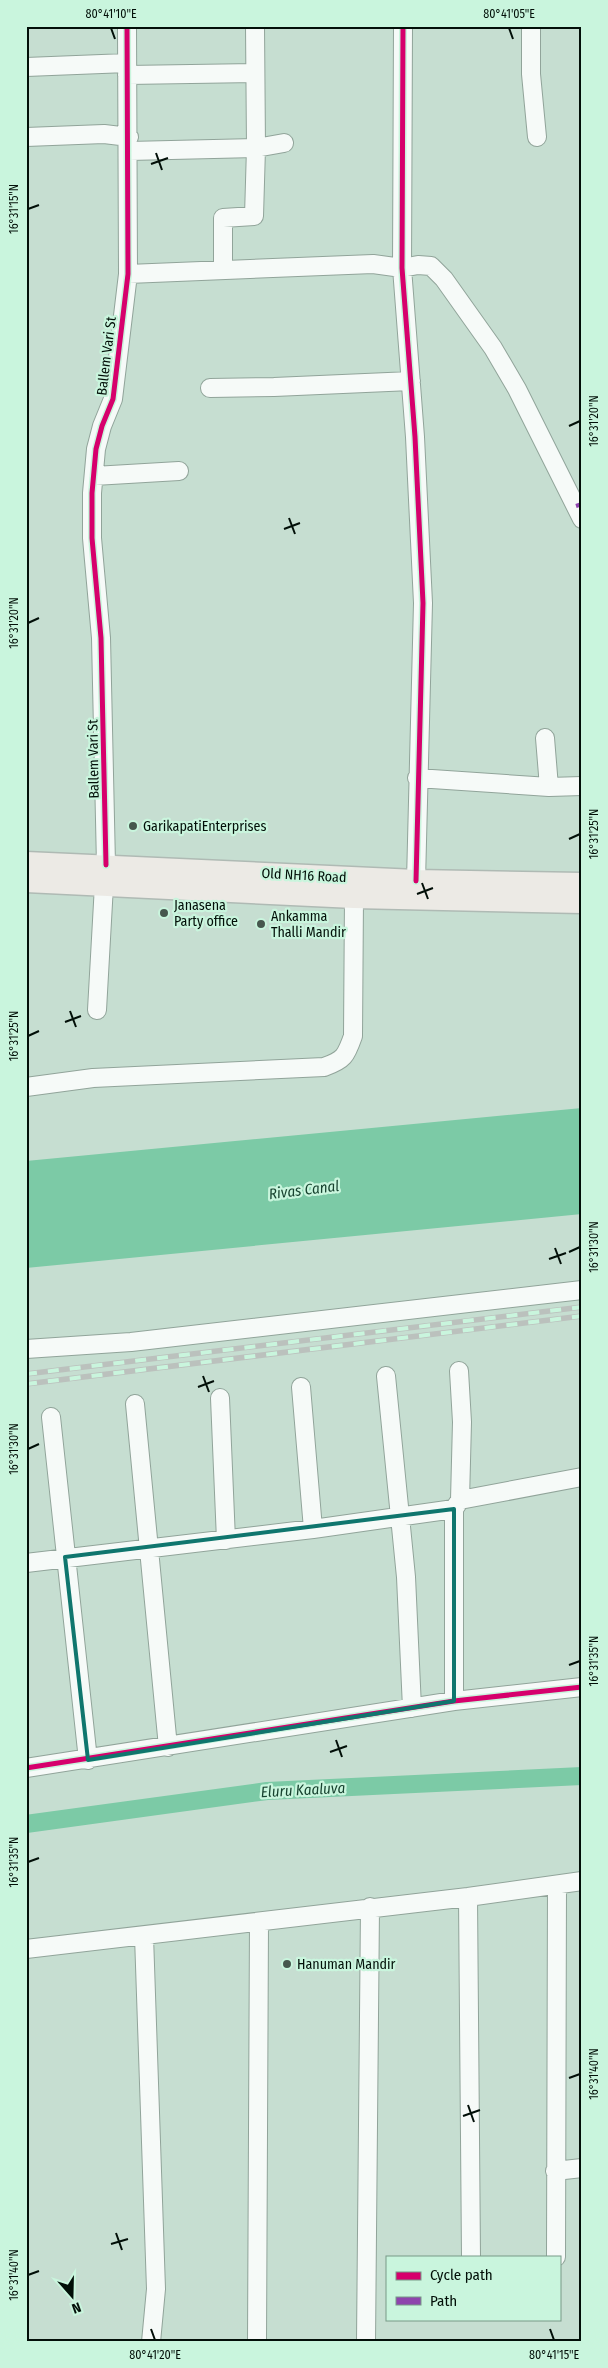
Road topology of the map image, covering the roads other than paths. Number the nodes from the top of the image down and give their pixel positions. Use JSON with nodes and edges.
{"nodes":[{"id":1,"x":127,"y":26,"type":"edge"},
{"id":2,"x":255,"y":26,"type":"edge"},
{"id":3,"x":403,"y":26,"type":"edge"},
{"id":4,"x":531,"y":26,"type":"edge"},
{"id":5,"x":26,"y":68,"type":"edge"},
{"id":6,"x":127,"y":69,"type":"junction"},
{"id":7,"x":256,"y":73,"type":"junction"},
{"id":8,"x":26,"y":137,"type":"edge"},
{"id":9,"x":536,"y":137,"type":"dead end"},
{"id":10,"x":284,"y":143,"type":"dead end"},
{"id":11,"x":129,"y":144,"type":"junction"},
{"id":12,"x":256,"y":148,"type":"junction"},
{"id":13,"x":223,"y":268,"type":"junction"},
{"id":14,"x":402,"y":268,"type":"junction"},
{"id":15,"x":128,"y":274,"type":"junction"},
{"id":16,"x":411,"y":380,"type":"junction"},
{"id":17,"x":210,"y":388,"type":"dead end"},
{"id":18,"x":179,"y":471,"type":"dead end"},
{"id":19,"x":94,"y":476,"type":"junction"},
{"id":20,"x":580,"y":510,"type":"edge"},
{"id":21,"x":546,"y":738,"type":"dead end"},
{"id":22,"x":417,"y":778,"type":"junction"},
{"id":23,"x":582,"y":786,"type":"edge"},
{"id":24,"x":549,"y":787,"type":"junction"},
{"id":25,"x":26,"y":863,"type":"edge"},
{"id":26,"x":105,"y":875,"type":"junction"},
{"id":27,"x":416,"y":880,"type":"junction"},
{"id":28,"x":26,"y":881,"type":"edge"},
{"id":29,"x":582,"y":884,"type":"edge"},
{"id":30,"x":354,"y":897,"type":"junction"},
{"id":31,"x":582,"y":902,"type":"edge"},
{"id":32,"x":96,"y":1010,"type":"dead end"},
{"id":33,"x":26,"y":1087,"type":"edge"},
{"id":34,"x":582,"y":1290,"type":"edge"},
{"id":35,"x":26,"y":1349,"type":"edge"},
{"id":36,"x":460,"y":1371,"type":"dead end"},
{"id":37,"x":386,"y":1376,"type":"dead end"},
{"id":38,"x":301,"y":1387,"type":"dead end"},
{"id":39,"x":220,"y":1398,"type":"dead end"},
{"id":40,"x":135,"y":1404,"type":"dead end"},
{"id":41,"x":51,"y":1417,"type":"dead end"},
{"id":42,"x":582,"y":1477,"type":"edge"},
{"id":43,"x":457,"y":1504,"type":"junction"},
{"id":44,"x":399,"y":1516,"type":"junction"},
{"id":45,"x":313,"y":1529,"type":"junction"},
{"id":46,"x":226,"y":1540,"type":"junction"},
{"id":47,"x":148,"y":1549,"type":"junction"},
{"id":48,"x":65,"y":1557,"type":"junction"},
{"id":49,"x":26,"y":1563,"type":"edge"},
{"id":50,"x":582,"y":1687,"type":"edge"},
{"id":51,"x":454,"y":1701,"type":"junction"},
{"id":52,"x":412,"y":1708,"type":"junction"},
{"id":53,"x":168,"y":1747,"type":"junction"},
{"id":54,"x":88,"y":1760,"type":"junction"},
{"id":55,"x":26,"y":1768,"type":"edge"},
{"id":56,"x":582,"y":1881,"type":"edge"},
{"id":57,"x":557,"y":1885,"type":"junction"},
{"id":58,"x":468,"y":1897,"type":"junction"},
{"id":59,"x":370,"y":1907,"type":"junction"},
{"id":60,"x":259,"y":1922,"type":"junction"},
{"id":61,"x":144,"y":1936,"type":"junction"},
{"id":62,"x":26,"y":1949,"type":"edge"},
{"id":63,"x":582,"y":2168,"type":"edge"},
{"id":64,"x":555,"y":2171,"type":"junction"},
{"id":65,"x":471,"y":2256,"type":"edge"},
{"id":66,"x":556,"y":2256,"type":"edge"},
{"id":67,"x":151,"y":2342,"type":"edge"},
{"id":68,"x":257,"y":2342,"type":"edge"},
{"id":69,"x":366,"y":2342,"type":"edge"}],
"edges":[{"from":1,"to":6,"type":"street","name":"Ballem Vari St"},
{"from":2,"to":7,"type":"street"},
{"from":3,"to":14,"type":"street"},
{"from":4,"to":9,"type":"street"},
{"from":5,"to":6,"type":"street"},
{"from":6,"to":7,"type":"street"},
{"from":6,"to":11,"type":"street","name":"Ballem Vari St"},
{"from":7,"to":12,"type":"street"},
{"from":8,"to":11,"type":"street"},
{"from":10,"to":12,"type":"street"},
{"from":11,"to":12,"type":"street"},
{"from":11,"to":15,"type":"street","name":"Ballem Vari St"},
{"from":12,"to":13,"type":"street"},
{"from":13,"to":14,"type":"street"},
{"from":13,"to":15,"type":"street"},
{"from":14,"to":16,"type":"street"},
{"from":14,"to":20,"type":"street"},
{"from":15,"to":19,"type":"street","name":"Ballem Vari St"},
{"from":16,"to":17,"type":"street"},
{"from":16,"to":22,"type":"street"},
{"from":18,"to":19,"type":"street"},
{"from":19,"to":26,"type":"street","name":"Ballem Vari St"},
{"from":21,"to":24,"type":"street"},
{"from":22,"to":24,"type":"street"},
{"from":22,"to":27,"type":"street"},
{"from":23,"to":24,"type":"street"},
{"from":25,"to":26,"type":"main road","name":"Old NH16 Road"},
{"from":26,"to":27,"type":"main road","name":"Old NH16 Road"},
{"from":26,"to":28,"type":"main road","name":"Old NH16 Road"},
{"from":26,"to":30,"type":"main road","name":"Old NH16 Road"},
{"from":26,"to":32,"type":"street","name":"Ballem Vari St"},
{"from":27,"to":29,"type":"main road","name":"Old NH16 Road"},
{"from":30,"to":31,"type":"main road","name":"Old NH16 Road"},
{"from":30,"to":33,"type":"street"},
{"from":34,"to":35,"type":"street"},
{"from":36,"to":43,"type":"street"},
{"from":37,"to":44,"type":"street"},
{"from":38,"to":45,"type":"street"},
{"from":39,"to":46,"type":"street"},
{"from":40,"to":47,"type":"street"},
{"from":41,"to":48,"type":"street"},
{"from":42,"to":43,"type":"street"},
{"from":43,"to":44,"type":"street"},
{"from":43,"to":51,"type":"street"},
{"from":44,"to":45,"type":"street"},
{"from":44,"to":52,"type":"street"},
{"from":45,"to":46,"type":"street"},
{"from":46,"to":47,"type":"street"},
{"from":47,"to":48,"type":"street"},
{"from":47,"to":53,"type":"street"},
{"from":48,"to":49,"type":"street"},
{"from":48,"to":54,"type":"street"},
{"from":50,"to":51,"type":"street"},
{"from":51,"to":52,"type":"street"},
{"from":52,"to":53,"type":"street"},
{"from":53,"to":54,"type":"street"},
{"from":54,"to":55,"type":"street"},
{"from":56,"to":57,"type":"street"},
{"from":57,"to":58,"type":"street"},
{"from":57,"to":64,"type":"street"},
{"from":58,"to":59,"type":"street"},
{"from":58,"to":65,"type":"street"},
{"from":59,"to":60,"type":"street"},
{"from":59,"to":69,"type":"street"},
{"from":60,"to":61,"type":"street"},
{"from":60,"to":68,"type":"street"},
{"from":61,"to":62,"type":"street"},
{"from":61,"to":67,"type":"street"},
{"from":63,"to":64,"type":"street"},
{"from":64,"to":66,"type":"street"}]}
